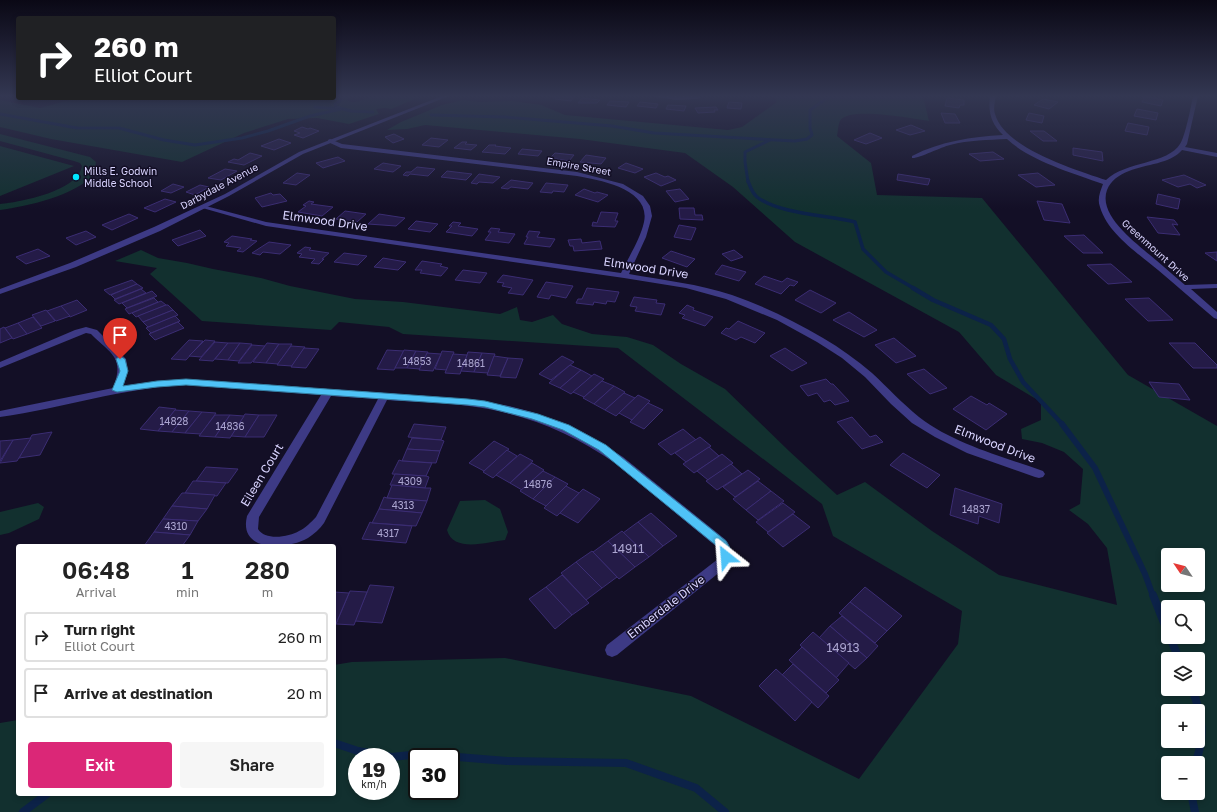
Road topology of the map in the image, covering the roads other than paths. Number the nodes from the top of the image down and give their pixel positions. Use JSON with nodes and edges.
{"nodes":[{"id":1,"x":348,"y":134,"type":"edge"},
{"id":2,"x":1005,"y":134,"type":"edge"},
{"id":3,"x":1186,"y":134,"type":"edge"},
{"id":4,"x":1009,"y":137,"type":"junction"},
{"id":5,"x":330,"y":141,"type":"junction"},
{"id":6,"x":1182,"y":148,"type":"junction"},
{"id":7,"x":1217,"y":155,"type":"edge"},
{"id":8,"x":914,"y":157,"type":"dead end"},
{"id":9,"x":1107,"y":183,"type":"junction"},
{"id":10,"x":202,"y":208,"type":"junction"},
{"id":11,"x":624,"y":276,"type":"junction"},
{"id":12,"x":1217,"y":286,"type":"edge"},
{"id":13,"x":1183,"y":287,"type":"junction"},
{"id":14,"x":0,"y":292,"type":"edge"},
{"id":15,"x":1217,"y":316,"type":"edge"},
{"id":16,"x":0,"y":365,"type":"edge"},
{"id":17,"x":117,"y":390,"type":"junction"},
{"id":18,"x":328,"y":392,"type":"junction"},
{"id":19,"x":384,"y":396,"type":"junction"},
{"id":20,"x":0,"y":414,"type":"edge"},
{"id":21,"x":1039,"y":474,"type":"dead end"},
{"id":22,"x":612,"y":650,"type":"dead end"}],
"edges":[{"from":1,"to":5,"type":"street","name":"Darbydale Avenue"},
{"from":2,"to":4,"type":"street"},
{"from":3,"to":6,"type":"street"},
{"from":4,"to":8,"type":"street"},
{"from":4,"to":9,"type":"street"},
{"from":5,"to":10,"type":"street","name":"Darbydale Avenue"},
{"from":5,"to":11,"type":"street","name":"Empire Street"},
{"from":6,"to":7,"type":"street"},
{"from":6,"to":9,"type":"street"},
{"from":9,"to":13,"type":"street","name":"Greenmount Drive"},
{"from":10,"to":11,"type":"street","name":"Elmwood Drive"},
{"from":10,"to":14,"type":"street","name":"Darbydale Avenue"},
{"from":11,"to":21,"type":"street","name":"Elmwood Drive"},
{"from":12,"to":13,"type":"street"},
{"from":13,"to":15,"type":"street","name":"Greenmount Drive"},
{"from":16,"to":17,"type":"street"},
{"from":17,"to":18,"type":"street","name":"Emberdale Drive"},
{"from":17,"to":20,"type":"street","name":"Emberdale Drive"},
{"from":18,"to":19,"type":"street","name":"Emberdale Drive"},
{"from":18,"to":19,"type":"street","name":"Eileen Court"},
{"from":19,"to":22,"type":"street","name":"Emberdale Drive"}]}
